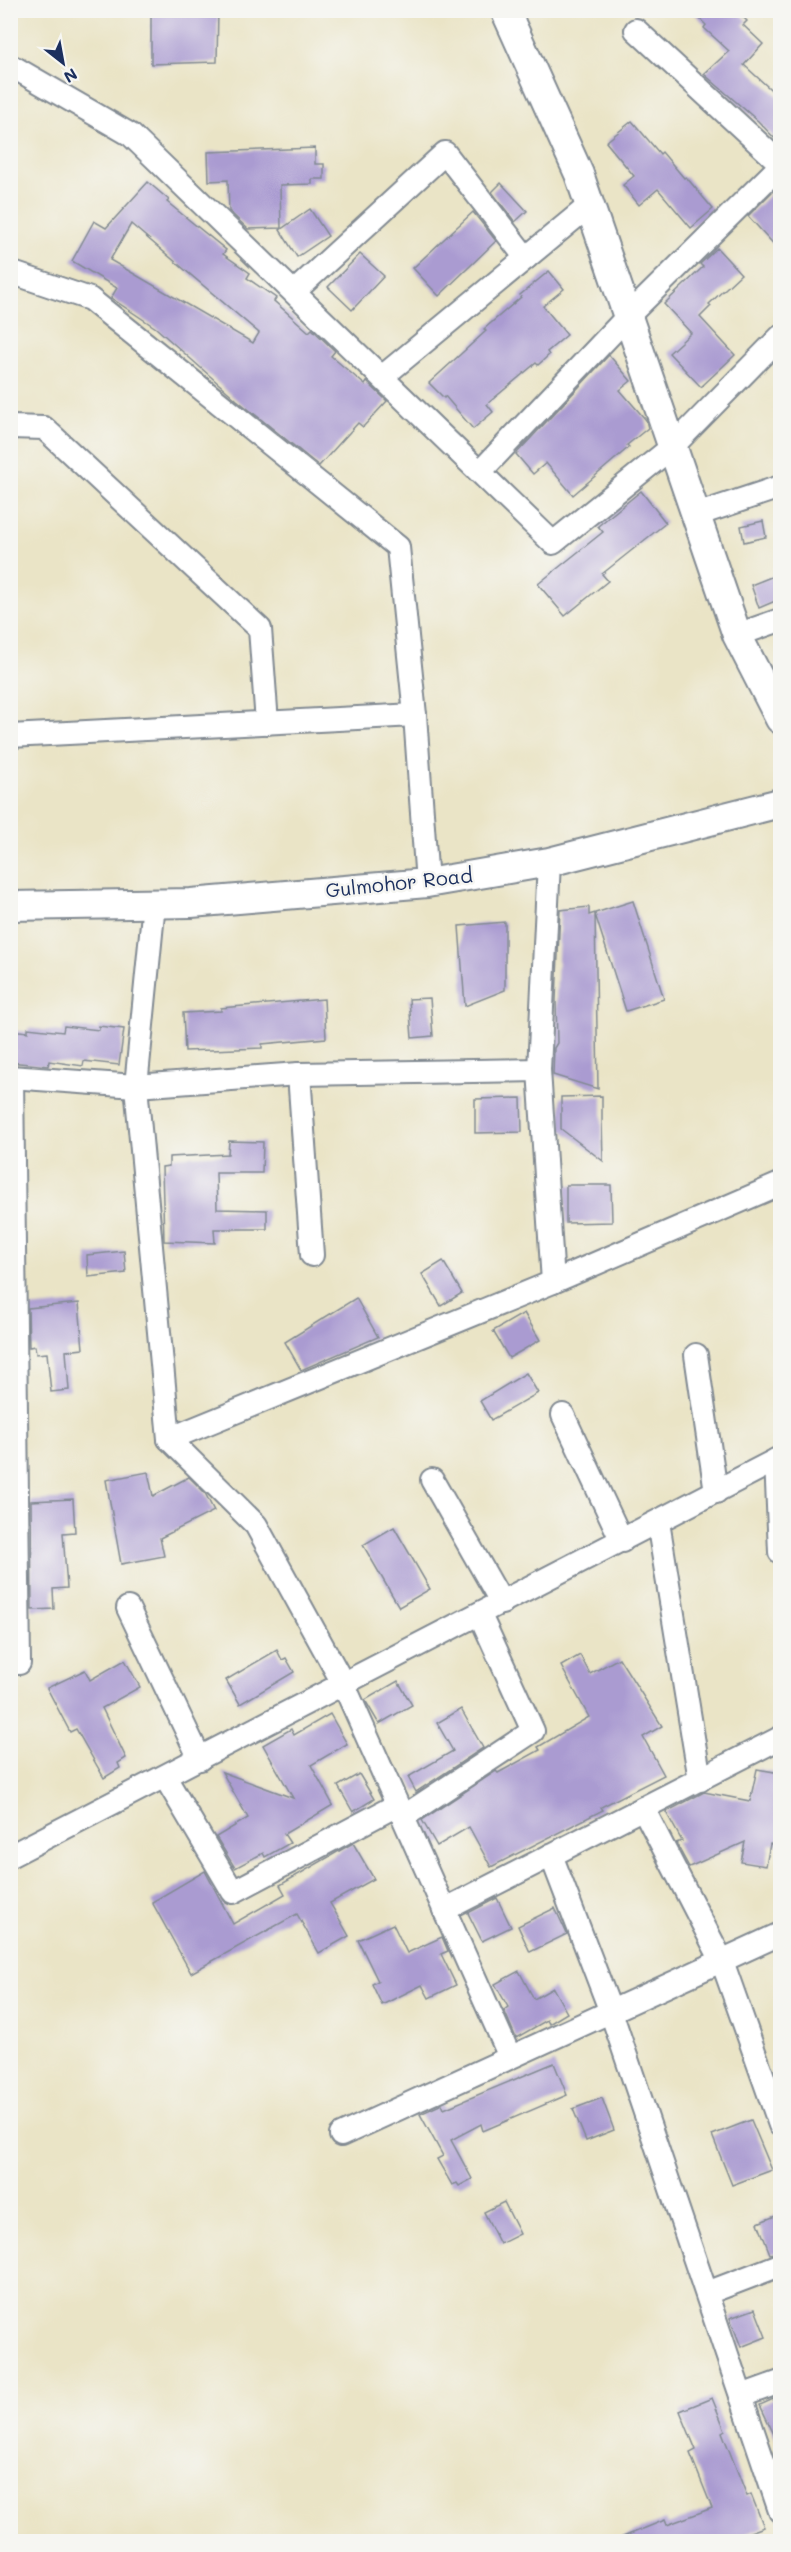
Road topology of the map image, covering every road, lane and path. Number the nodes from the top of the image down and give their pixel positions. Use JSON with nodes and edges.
{"nodes":[{"id":1,"x":505,"y":10,"type":"edge"},
{"id":2,"x":636,"y":30,"type":"dead end"},
{"id":3,"x":10,"y":69,"type":"edge"},
{"id":4,"x":780,"y":165,"type":"edge"},
{"id":5,"x":590,"y":205,"type":"junction"},
{"id":6,"x":526,"y":258,"type":"junction"},
{"id":7,"x":10,"y":272,"type":"edge"},
{"id":8,"x":294,"y":292,"type":"junction"},
{"id":9,"x":627,"y":316,"type":"junction"},
{"id":10,"x":780,"y":337,"type":"edge"},
{"id":11,"x":382,"y":377,"type":"junction"},
{"id":12,"x":10,"y":427,"type":"edge"},
{"id":13,"x":672,"y":447,"type":"junction"},
{"id":14,"x":480,"y":472,"type":"junction"},
{"id":15,"x":780,"y":488,"type":"edge"},
{"id":16,"x":696,"y":515,"type":"junction"},
{"id":17,"x":780,"y":620,"type":"edge"},
{"id":18,"x":737,"y":635,"type":"junction"},
{"id":19,"x":416,"y":715,"type":"junction"},
{"id":20,"x":780,"y":719,"type":"edge"},
{"id":21,"x":267,"y":723,"type":"junction"},
{"id":22,"x":10,"y":736,"type":"edge"},
{"id":23,"x":780,"y":803,"type":"edge"},
{"id":24,"x":549,"y":862,"type":"junction"},
{"id":25,"x":427,"y":883,"type":"junction"},
{"id":26,"x":154,"y":903,"type":"junction"},
{"id":27,"x":10,"y":906,"type":"edge"},
{"id":28,"x":539,"y":1070,"type":"junction"},
{"id":29,"x":299,"y":1074,"type":"junction"},
{"id":30,"x":11,"y":1077,"type":"edge"},
{"id":31,"x":136,"y":1086,"type":"junction"},
{"id":32,"x":780,"y":1184,"type":"edge"},
{"id":33,"x":312,"y":1255,"type":"dead end"},
{"id":34,"x":553,"y":1282,"type":"junction"},
{"id":35,"x":696,"y":1355,"type":"dead end"},
{"id":36,"x":562,"y":1415,"type":"dead end"},
{"id":37,"x":169,"y":1439,"type":"junction"},
{"id":38,"x":778,"y":1459,"type":"edge"},
{"id":39,"x":432,"y":1480,"type":"dead end"},
{"id":40,"x":716,"y":1492,"type":"junction"},
{"id":41,"x":658,"y":1522,"type":"junction"},
{"id":42,"x":14,"y":1526,"type":"edge"},
{"id":43,"x":622,"y":1541,"type":"junction"},
{"id":44,"x":780,"y":1552,"type":"edge"},
{"id":45,"x":502,"y":1603,"type":"junction"},
{"id":46,"x":128,"y":1608,"type":"dead end"},
{"id":47,"x":480,"y":1615,"type":"junction"},
{"id":48,"x":10,"y":1663,"type":"edge"},
{"id":49,"x":344,"y":1685,"type":"junction"},
{"id":50,"x":780,"y":1738,"type":"edge"},
{"id":51,"x":200,"y":1759,"type":"junction"},
{"id":52,"x":165,"y":1777,"type":"junction"},
{"id":53,"x":700,"y":1780,"type":"junction"},
{"id":54,"x":643,"y":1808,"type":"junction"},
{"id":55,"x":400,"y":1811,"type":"junction"},
{"id":56,"x":10,"y":1856,"type":"edge"},
{"id":57,"x":551,"y":1856,"type":"junction"},
{"id":58,"x":444,"y":1910,"type":"junction"},
{"id":59,"x":780,"y":1934,"type":"edge"},
{"id":60,"x":722,"y":1961,"type":"junction"},
{"id":61,"x":611,"y":2012,"type":"junction"},
{"id":62,"x":510,"y":2057,"type":"junction"},
{"id":63,"x":774,"y":2090,"type":"edge"},
{"id":64,"x":780,"y":2125,"type":"edge"},
{"id":65,"x":341,"y":2135,"type":"dead end"},
{"id":66,"x":780,"y":2265,"type":"edge"},
{"id":67,"x":706,"y":2293,"type":"junction"},
{"id":68,"x":780,"y":2382,"type":"edge"},
{"id":69,"x":741,"y":2396,"type":"junction"},
{"id":70,"x":780,"y":2511,"type":"edge"}],
"edges":[{"from":1,"to":5,"type":"street"},
{"from":2,"to":4,"type":"street"},
{"from":3,"to":8,"type":"street"},
{"from":4,"to":9,"type":"street"},
{"from":5,"to":6,"type":"street"},
{"from":5,"to":9,"type":"street"},
{"from":6,"to":8,"type":"street"},
{"from":6,"to":11,"type":"street"},
{"from":7,"to":19,"type":"street"},
{"from":8,"to":11,"type":"street"},
{"from":9,"to":13,"type":"street"},
{"from":9,"to":14,"type":"street"},
{"from":10,"to":13,"type":"street"},
{"from":11,"to":14,"type":"street"},
{"from":12,"to":21,"type":"street"},
{"from":13,"to":14,"type":"street"},
{"from":13,"to":16,"type":"street"},
{"from":15,"to":16,"type":"street"},
{"from":16,"to":18,"type":"street"},
{"from":17,"to":18,"type":"street"},
{"from":18,"to":20,"type":"street"},
{"from":19,"to":21,"type":"street"},
{"from":19,"to":25,"type":"street"},
{"from":21,"to":22,"type":"street"},
{"from":23,"to":24,"type":"street","name":"Gulmohor Road"},
{"from":24,"to":25,"type":"street","name":"Gulmohor Road"},
{"from":24,"to":28,"type":"street"},
{"from":25,"to":26,"type":"street","name":"Gulmohor Road"},
{"from":26,"to":27,"type":"street","name":"Gulmohor Road"},
{"from":26,"to":31,"type":"street"},
{"from":28,"to":29,"type":"street"},
{"from":28,"to":34,"type":"street"},
{"from":29,"to":31,"type":"street"},
{"from":29,"to":33,"type":"street"},
{"from":30,"to":31,"type":"street"},
{"from":30,"to":42,"type":"street"},
{"from":31,"to":37,"type":"street"},
{"from":32,"to":34,"type":"street"},
{"from":34,"to":37,"type":"street"},
{"from":35,"to":40,"type":"street"},
{"from":36,"to":43,"type":"street"},
{"from":37,"to":49,"type":"street"},
{"from":38,"to":40,"type":"street"},
{"from":38,"to":44,"type":"street"},
{"from":39,"to":45,"type":"street"},
{"from":40,"to":41,"type":"street"},
{"from":41,"to":43,"type":"street"},
{"from":41,"to":53,"type":"street"},
{"from":42,"to":48,"type":"street"},
{"from":43,"to":45,"type":"street"},
{"from":45,"to":47,"type":"street"},
{"from":46,"to":51,"type":"street"},
{"from":47,"to":49,"type":"street"},
{"from":47,"to":55,"type":"street"},
{"from":49,"to":51,"type":"street"},
{"from":49,"to":55,"type":"street"},
{"from":50,"to":53,"type":"street"},
{"from":51,"to":52,"type":"street"},
{"from":52,"to":55,"type":"street"},
{"from":52,"to":56,"type":"street"},
{"from":53,"to":54,"type":"street"},
{"from":54,"to":57,"type":"street"},
{"from":54,"to":60,"type":"street"},
{"from":55,"to":58,"type":"street"},
{"from":57,"to":58,"type":"street"},
{"from":57,"to":61,"type":"street"},
{"from":58,"to":62,"type":"street"},
{"from":59,"to":60,"type":"street"},
{"from":60,"to":61,"type":"street"},
{"from":60,"to":63,"type":"street"},
{"from":61,"to":62,"type":"street"},
{"from":61,"to":67,"type":"street"},
{"from":62,"to":65,"type":"street"},
{"from":63,"to":64,"type":"street"},
{"from":66,"to":67,"type":"street"},
{"from":67,"to":69,"type":"street"},
{"from":68,"to":69,"type":"street"},
{"from":69,"to":70,"type":"street"}]}
